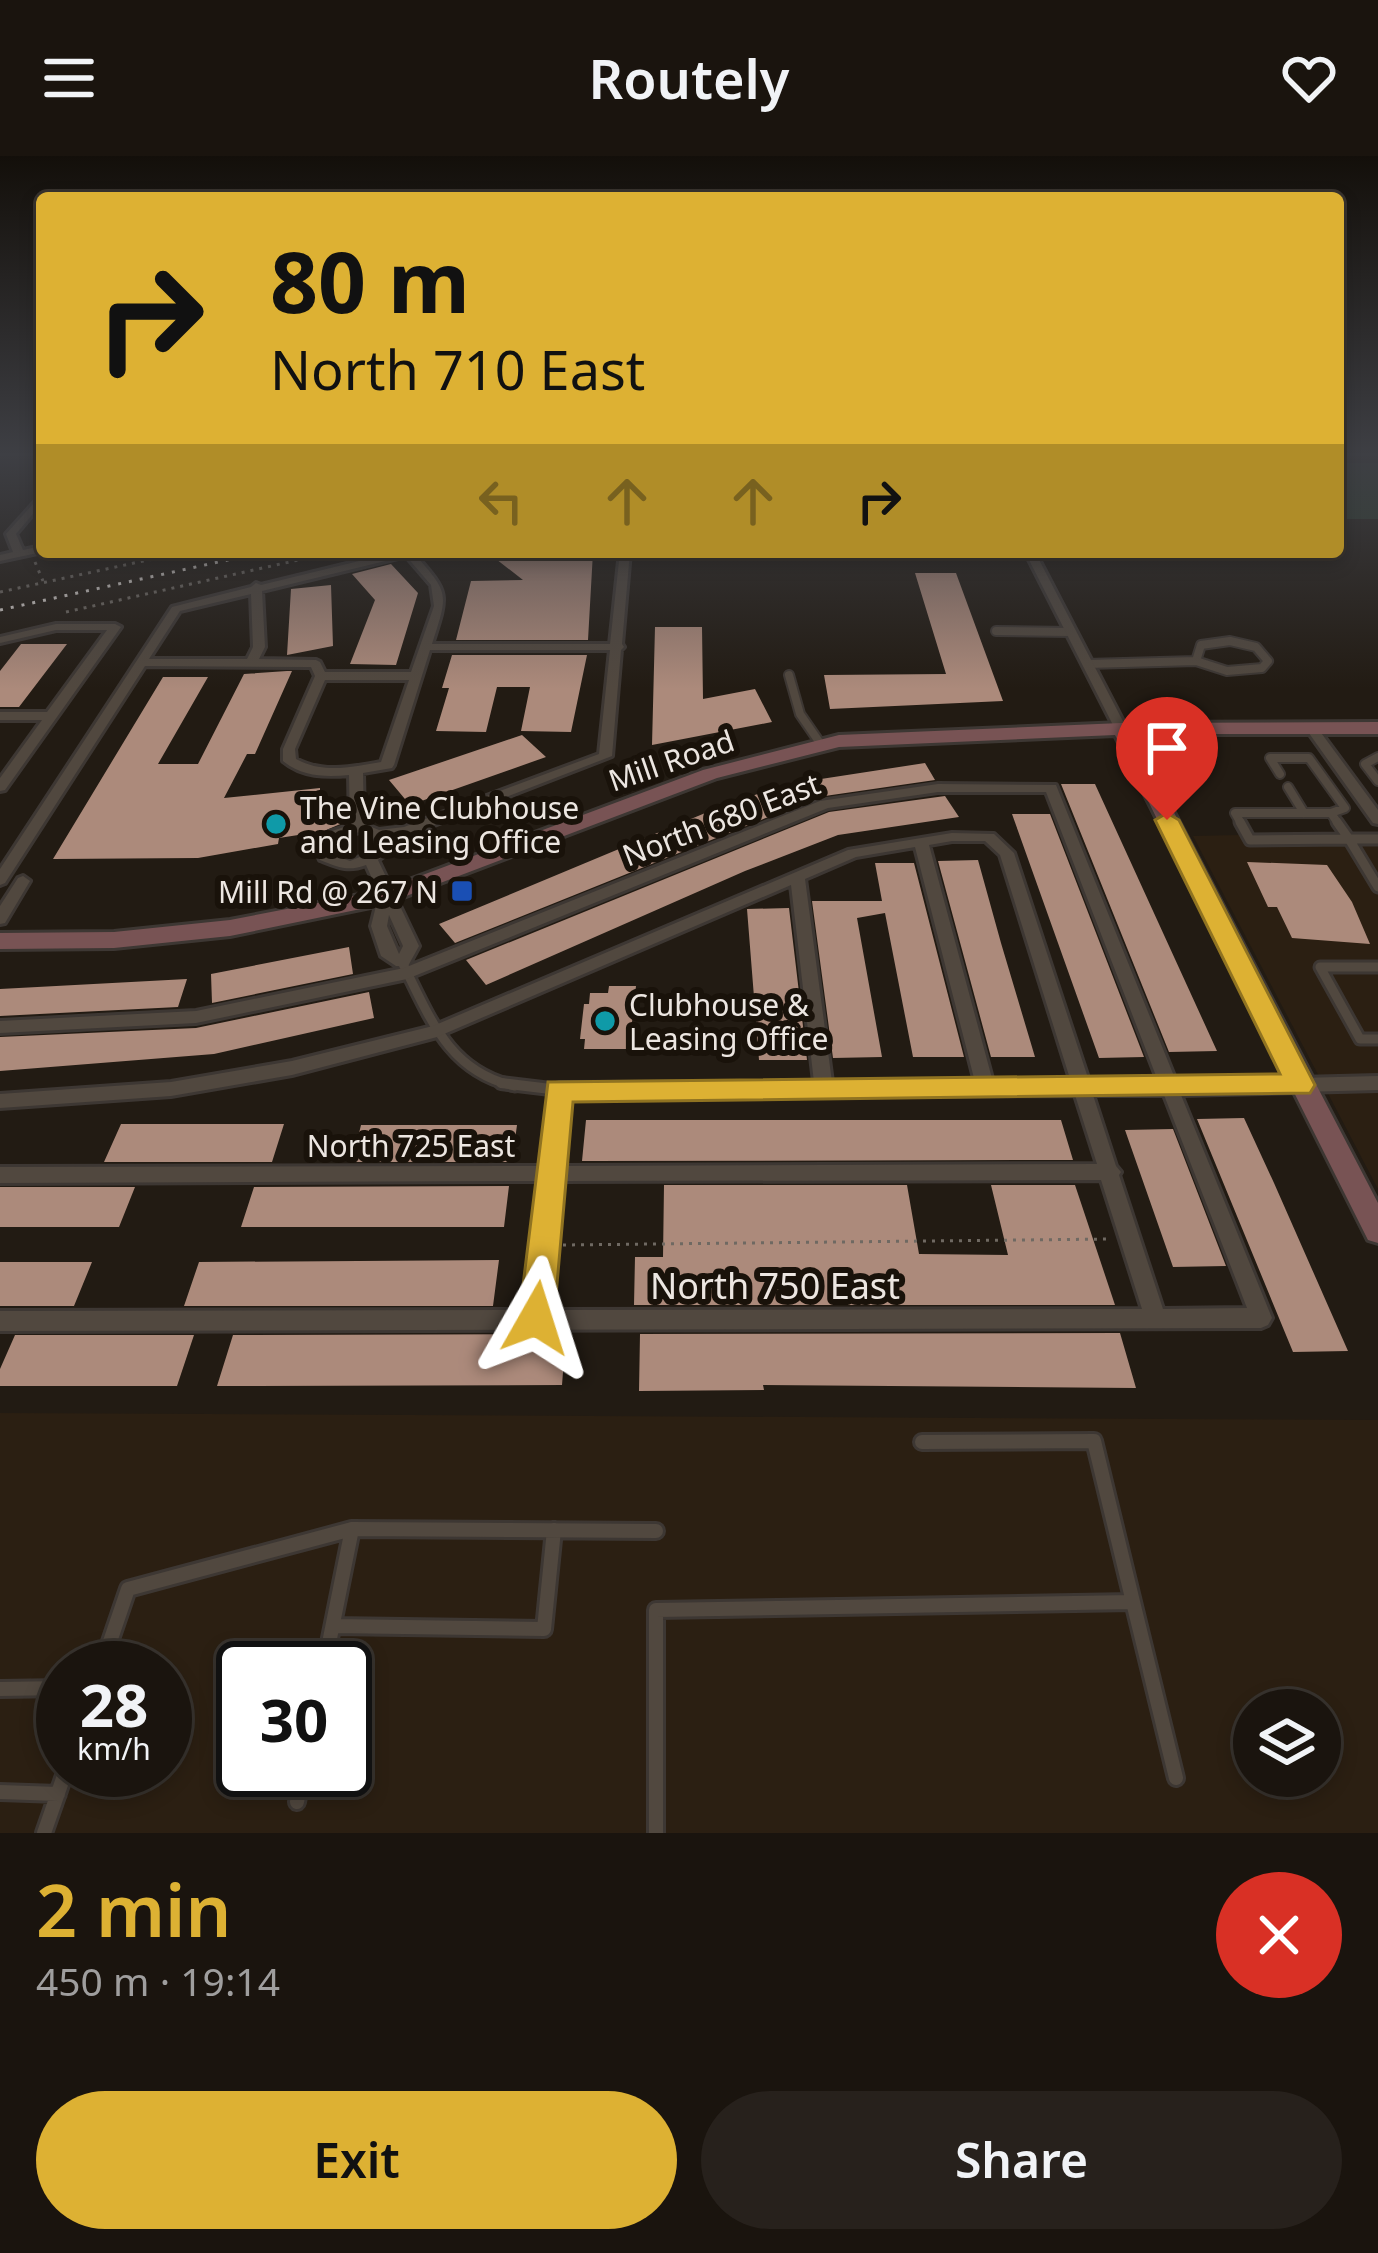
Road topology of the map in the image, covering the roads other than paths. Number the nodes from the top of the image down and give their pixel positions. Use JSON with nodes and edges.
{"nodes":[{"id":1,"x":11,"y":533,"type":"edge"},
{"id":2,"x":36,"y":552,"type":"edge"},
{"id":3,"x":19,"y":554,"type":"junction"},
{"id":4,"x":0,"y":558,"type":"edge"},
{"id":5,"x":381,"y":558,"type":"edge"},
{"id":6,"x":413,"y":558,"type":"edge"},
{"id":7,"x":625,"y":558,"type":"edge"},
{"id":8,"x":1033,"y":558,"type":"edge"},
{"id":9,"x":256,"y":586,"type":"junction"},
{"id":10,"x":996,"y":631,"type":"dead end"},
{"id":11,"x":1071,"y":632,"type":"junction"},
{"id":12,"x":0,"y":640,"type":"edge"},
{"id":13,"x":426,"y":646,"type":"junction"},
{"id":14,"x":618,"y":646,"type":"junction"},
{"id":15,"x":1196,"y":661,"type":"junction"},
{"id":16,"x":251,"y":662,"type":"junction"},
{"id":17,"x":140,"y":663,"type":"junction"},
{"id":18,"x":1087,"y":664,"type":"junction"},
{"id":19,"x":790,"y":675,"type":"dead end"},
{"id":20,"x":321,"y":676,"type":"junction"},
{"id":21,"x":418,"y":676,"type":"junction"},
{"id":22,"x":0,"y":716,"type":"edge"},
{"id":23,"x":51,"y":716,"type":"junction"},
{"id":24,"x":1378,"y":728,"type":"edge"},
{"id":25,"x":1120,"y":729,"type":"junction"},
{"id":26,"x":1312,"y":729,"type":"junction"},
{"id":27,"x":822,"y":746,"type":"junction"},
{"id":28,"x":1378,"y":757,"type":"edge"},
{"id":29,"x":356,"y":771,"type":"junction"},
{"id":30,"x":1280,"y":774,"type":"dead end"},
{"id":31,"x":1378,"y":782,"type":"edge"},
{"id":32,"x":0,"y":787,"type":"edge"},
{"id":33,"x":1288,"y":787,"type":"dead end"},
{"id":34,"x":1304,"y":813,"type":"junction"},
{"id":35,"x":1331,"y":813,"type":"junction"},
{"id":36,"x":1378,"y":820,"type":"edge"},
{"id":37,"x":357,"y":828,"type":"junction"},
{"id":38,"x":380,"y":834,"type":"junction"},
{"id":39,"x":1349,"y":839,"type":"junction"},
{"id":40,"x":1378,"y":839,"type":"edge"},
{"id":41,"x":921,"y":843,"type":"junction"},
{"id":42,"x":370,"y":860,"type":"junction"},
{"id":43,"x":797,"y":875,"type":"junction"},
{"id":44,"x":0,"y":880,"type":"edge"},
{"id":45,"x":23,"y":880,"type":"dead end"},
{"id":46,"x":1378,"y":887,"type":"edge"},
{"id":47,"x":385,"y":897,"type":"junction"},
{"id":48,"x":0,"y":919,"type":"edge"},
{"id":49,"x":0,"y":940,"type":"edge"},
{"id":50,"x":404,"y":968,"type":"junction"},
{"id":51,"x":1378,"y":968,"type":"edge"},
{"id":52,"x":0,"y":1027,"type":"edge"},
{"id":53,"x":437,"y":1031,"type":"junction"},
{"id":54,"x":1378,"y":1039,"type":"edge"},
{"id":55,"x":1378,"y":1083,"type":"edge"},
{"id":56,"x":1300,"y":1085,"type":"junction"},
{"id":57,"x":1171,"y":1088,"type":"junction"},
{"id":58,"x":824,"y":1089,"type":"junction"},
{"id":59,"x":986,"y":1089,"type":"junction"},
{"id":60,"x":1084,"y":1089,"type":"junction"},
{"id":61,"x":559,"y":1090,"type":"junction"},
{"id":62,"x":0,"y":1101,"type":"edge"},
{"id":63,"x":1111,"y":1172,"type":"junction"},
{"id":64,"x":551,"y":1174,"type":"junction"},
{"id":65,"x":0,"y":1175,"type":"edge"},
{"id":66,"x":1378,"y":1231,"type":"edge"},
{"id":67,"x":536,"y":1318,"type":"junction"},
{"id":68,"x":1155,"y":1318,"type":"junction"},
{"id":69,"x":0,"y":1321,"type":"edge"},
{"id":70,"x":922,"y":1442,"type":"dead end"},
{"id":71,"x":352,"y":1528,"type":"junction"},
{"id":72,"x":554,"y":1531,"type":"junction"},
{"id":73,"x":656,"y":1531,"type":"dead end"},
{"id":74,"x":1133,"y":1603,"type":"junction"},
{"id":75,"x":333,"y":1625,"type":"junction"},
{"id":76,"x":110,"y":1641,"type":"edge"},
{"id":77,"x":330,"y":1641,"type":"edge"},
{"id":78,"x":36,"y":1688,"type":"edge"},
{"id":79,"x":0,"y":1689,"type":"edge"},
{"id":80,"x":1177,"y":1778,"type":"dead end"},
{"id":81,"x":0,"y":1792,"type":"edge"},
{"id":82,"x":36,"y":1793,"type":"edge"},
{"id":83,"x":57,"y":1797,"type":"edge"},
{"id":84,"x":298,"y":1797,"type":"edge"},
{"id":85,"x":297,"y":1802,"type":"dead end"},
{"id":86,"x":44,"y":1833,"type":"edge"},
{"id":87,"x":656,"y":1833,"type":"edge"}],
"edges":[{"from":1,"to":3,"type":"street"},
{"from":2,"to":3,"type":"street"},
{"from":3,"to":4,"type":"street"},
{"from":5,"to":9,"type":"street"},
{"from":6,"to":13,"type":"street"},
{"from":7,"to":14,"type":"street"},
{"from":8,"to":11,"type":"street"},
{"from":9,"to":16,"type":"street"},
{"from":9,"to":17,"type":"street"},
{"from":10,"to":11,"type":"lane"},
{"from":11,"to":18,"type":"street"},
{"from":12,"to":23,"type":"street"},
{"from":13,"to":14,"type":"street"},
{"from":13,"to":21,"type":"street"},
{"from":14,"to":38,"type":"street"},
{"from":15,"to":15,"type":"lane"},
{"from":15,"to":18,"type":"lane"},
{"from":16,"to":17,"type":"street"},
{"from":16,"to":20,"type":"street"},
{"from":17,"to":44,"type":"street"},
{"from":18,"to":25,"type":"street"},
{"from":19,"to":27,"type":"lane"},
{"from":20,"to":21,"type":"street"},
{"from":20,"to":29,"type":"street"},
{"from":21,"to":29,"type":"street"},
{"from":22,"to":23,"type":"street"},
{"from":23,"to":32,"type":"street"},
{"from":24,"to":26,"type":"main road","name":"Mill Road"},
{"from":25,"to":26,"type":"main road","name":"Mill Road"},
{"from":25,"to":27,"type":"main road","name":"Mill Road"},
{"from":25,"to":56,"type":"main road"},
{"from":26,"to":36,"type":"street"},
{"from":27,"to":47,"type":"main road","name":"Mill Road"},
{"from":28,"to":31,"type":"lane"},
{"from":29,"to":37,"type":"street"},
{"from":30,"to":35,"type":"lane"},
{"from":33,"to":34,"type":"lane"},
{"from":34,"to":35,"type":"lane"},
{"from":34,"to":39,"type":"lane"},
{"from":35,"to":39,"type":"lane"},
{"from":37,"to":38,"type":"street"},
{"from":37,"to":42,"type":"street"},
{"from":38,"to":42,"type":"street"},
{"from":39,"to":40,"type":"lane"},
{"from":39,"to":46,"type":"lane"},
{"from":41,"to":43,"type":"street"},
{"from":41,"to":59,"type":"street"},
{"from":41,"to":60,"type":"street"},
{"from":42,"to":47,"type":"street"},
{"from":43,"to":53,"type":"street"},
{"from":43,"to":58,"type":"street"},
{"from":45,"to":48,"type":"street"},
{"from":47,"to":49,"type":"main road","name":"Mill Road"},
{"from":47,"to":50,"type":"street"},
{"from":50,"to":52,"type":"street","name":"North 680 East"},
{"from":50,"to":53,"type":"lane"},
{"from":50,"to":57,"type":"street","name":"North 680 East"},
{"from":51,"to":54,"type":"lane"},
{"from":53,"to":61,"type":"lane"},
{"from":53,"to":62,"type":"street"},
{"from":55,"to":56,"type":"street"},
{"from":56,"to":57,"type":"street"},
{"from":56,"to":66,"type":"main road"},
{"from":57,"to":60,"type":"street"},
{"from":57,"to":68,"type":"street","name":"North 750 East"},
{"from":58,"to":59,"type":"street"},
{"from":58,"to":61,"type":"street"},
{"from":59,"to":60,"type":"street"},
{"from":60,"to":63,"type":"street"},
{"from":61,"to":64,"type":"street"},
{"from":63,"to":64,"type":"street","name":"North 725 East"},
{"from":63,"to":68,"type":"street"},
{"from":64,"to":65,"type":"street","name":"North 725 East"},
{"from":64,"to":67,"type":"street"},
{"from":67,"to":68,"type":"street","name":"North 750 East"},
{"from":67,"to":69,"type":"street","name":"North 750 East"},
{"from":70,"to":74,"type":"lane"},
{"from":71,"to":72,"type":"lane"},
{"from":71,"to":75,"type":"lane"},
{"from":71,"to":76,"type":"lane"},
{"from":72,"to":73,"type":"lane"},
{"from":72,"to":75,"type":"lane"},
{"from":74,"to":80,"type":"lane"},
{"from":74,"to":87,"type":"lane"},
{"from":75,"to":77,"type":"lane"},
{"from":78,"to":79,"type":"lane"},
{"from":81,"to":82,"type":"lane"},
{"from":83,"to":86,"type":"lane"},
{"from":84,"to":85,"type":"lane"}]}
